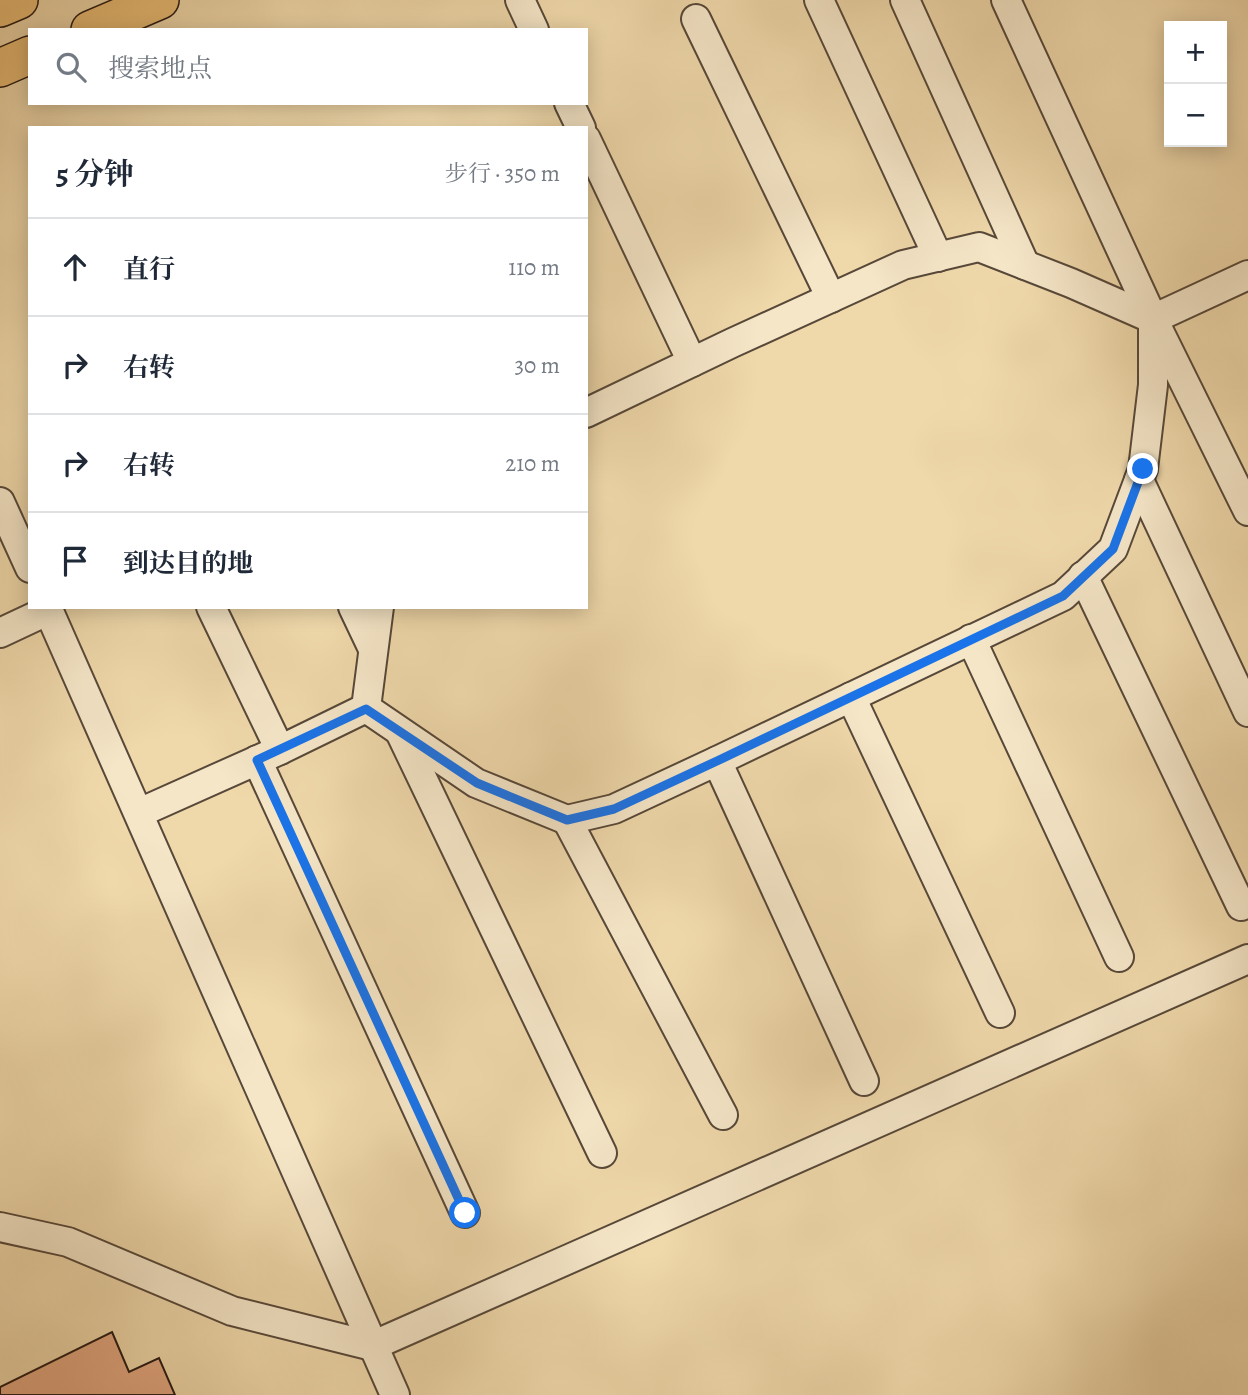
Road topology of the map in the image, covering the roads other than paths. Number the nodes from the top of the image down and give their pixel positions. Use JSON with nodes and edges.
{"nodes":[{"id":1,"x":19,"y":0,"type":"edge"},
{"id":2,"x":160,"y":0,"type":"edge"},
{"id":3,"x":520,"y":0,"type":"edge"},
{"id":4,"x":819,"y":0,"type":"edge"},
{"id":5,"x":905,"y":0,"type":"edge"},
{"id":6,"x":1006,"y":0,"type":"edge"},
{"id":7,"x":0,"y":8,"type":"edge"},
{"id":8,"x":696,"y":19,"type":"dead end"},
{"id":9,"x":95,"y":28,"type":"edge"},
{"id":10,"x":533,"y":28,"type":"edge"},
{"id":11,"x":28,"y":56,"type":"edge"},
{"id":12,"x":0,"y":68,"type":"edge"},
{"id":13,"x":570,"y":105,"type":"edge"},
{"id":14,"x":580,"y":126,"type":"edge"},
{"id":15,"x":588,"y":143,"type":"edge"},
{"id":16,"x":938,"y":257,"type":"junction"},
{"id":17,"x":1025,"y":265,"type":"junction"},
{"id":18,"x":1248,"y":275,"type":"edge"},
{"id":19,"x":831,"y":298,"type":"junction"},
{"id":20,"x":1153,"y":319,"type":"junction"},
{"id":21,"x":692,"y":362,"type":"junction"},
{"id":22,"x":588,"y":412,"type":"edge"},
{"id":23,"x":1139,"y":480,"type":"junction"},
{"id":24,"x":0,"y":502,"type":"edge"},
{"id":25,"x":1248,"y":511,"type":"edge"},
{"id":26,"x":28,"y":564,"type":"edge"},
{"id":27,"x":1083,"y":576,"type":"junction"},
{"id":28,"x":48,"y":609,"type":"edge"},
{"id":29,"x":212,"y":609,"type":"edge"},
{"id":30,"x":354,"y":609,"type":"edge"},
{"id":31,"x":379,"y":609,"type":"edge"},
{"id":32,"x":0,"y":633,"type":"edge"},
{"id":33,"x":971,"y":639,"type":"junction"},
{"id":34,"x":373,"y":650,"type":"junction"},
{"id":35,"x":850,"y":697,"type":"junction"},
{"id":36,"x":366,"y":709,"type":"junction"},
{"id":37,"x":1248,"y":712,"type":"edge"},
{"id":38,"x":399,"y":731,"type":"junction"},
{"id":39,"x":268,"y":755,"type":"junction"},
{"id":40,"x":717,"y":761,"type":"junction"},
{"id":41,"x":139,"y":813,"type":"junction"},
{"id":42,"x":567,"y":820,"type":"junction"},
{"id":43,"x":1241,"y":906,"type":"dead end"},
{"id":44,"x":1119,"y":957,"type":"dead end"},
{"id":45,"x":1248,"y":959,"type":"edge"},
{"id":46,"x":1000,"y":1013,"type":"dead end"},
{"id":47,"x":863,"y":1081,"type":"dead end"},
{"id":48,"x":723,"y":1115,"type":"dead end"},
{"id":49,"x":602,"y":1153,"type":"dead end"},
{"id":50,"x":465,"y":1213,"type":"dead end"},
{"id":51,"x":0,"y":1227,"type":"edge"},
{"id":52,"x":372,"y":1346,"type":"junction"},
{"id":53,"x":395,"y":1395,"type":"edge"}],
"edges":[{"from":1,"to":7,"type":"main road"},
{"from":2,"to":9,"type":"main road"},
{"from":3,"to":10,"type":"lane"},
{"from":4,"to":16,"type":"lane"},
{"from":5,"to":17,"type":"lane"},
{"from":6,"to":20,"type":"lane"},
{"from":8,"to":19,"type":"lane"},
{"from":11,"to":12,"type":"main road"},
{"from":13,"to":14,"type":"lane"},
{"from":15,"to":21,"type":"lane"},
{"from":16,"to":17,"type":"lane"},
{"from":16,"to":19,"type":"lane"},
{"from":17,"to":20,"type":"lane"},
{"from":18,"to":20,"type":"lane"},
{"from":19,"to":21,"type":"lane"},
{"from":20,"to":23,"type":"lane"},
{"from":20,"to":25,"type":"lane"},
{"from":21,"to":22,"type":"lane"},
{"from":23,"to":27,"type":"lane"},
{"from":23,"to":37,"type":"lane"},
{"from":24,"to":26,"type":"lane"},
{"from":27,"to":33,"type":"lane"},
{"from":27,"to":43,"type":"lane"},
{"from":28,"to":32,"type":"lane"},
{"from":28,"to":41,"type":"lane"},
{"from":29,"to":39,"type":"lane"},
{"from":30,"to":34,"type":"lane"},
{"from":31,"to":34,"type":"lane"},
{"from":33,"to":35,"type":"lane"},
{"from":33,"to":44,"type":"lane"},
{"from":34,"to":36,"type":"lane"},
{"from":35,"to":40,"type":"lane"},
{"from":35,"to":46,"type":"lane"},
{"from":36,"to":38,"type":"lane"},
{"from":36,"to":39,"type":"lane"},
{"from":38,"to":42,"type":"lane"},
{"from":38,"to":49,"type":"lane"},
{"from":39,"to":41,"type":"lane"},
{"from":39,"to":50,"type":"lane"},
{"from":40,"to":42,"type":"lane"},
{"from":40,"to":47,"type":"lane"},
{"from":41,"to":52,"type":"lane"},
{"from":42,"to":48,"type":"lane"},
{"from":45,"to":52,"type":"lane"},
{"from":51,"to":52,"type":"lane"},
{"from":52,"to":53,"type":"lane"}]}
